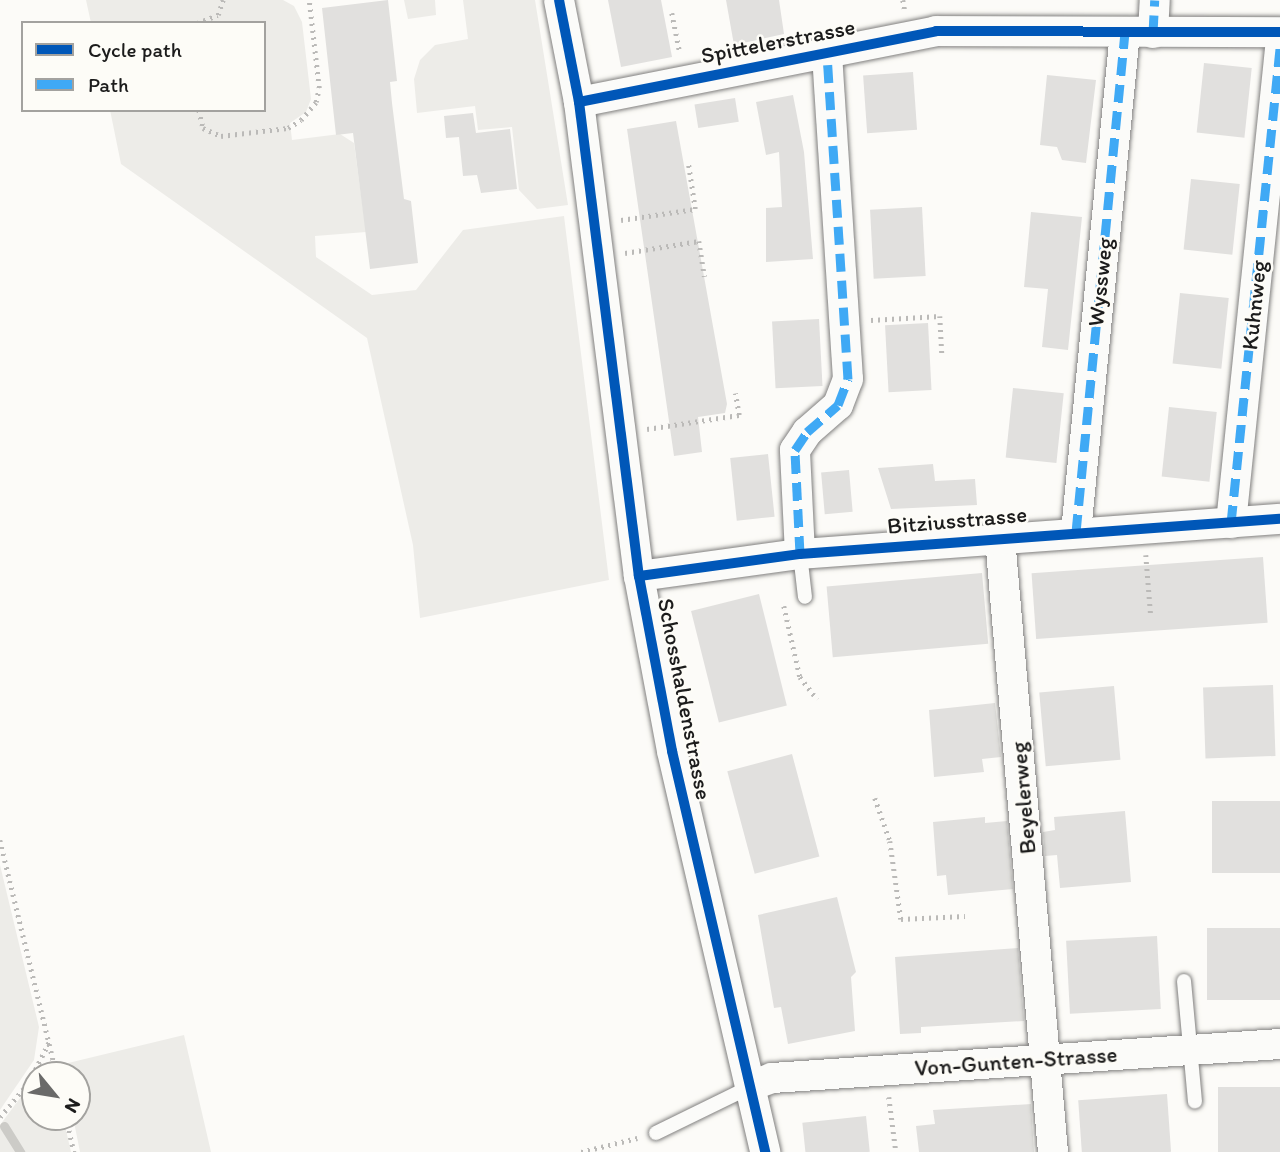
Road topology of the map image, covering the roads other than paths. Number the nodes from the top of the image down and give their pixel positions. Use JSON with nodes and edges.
{"nodes":[{"id":1,"x":559,"y":0,"type":"edge"},
{"id":2,"x":1155,"y":0,"type":"edge"},
{"id":3,"x":1139,"y":32,"type":"junction"},
{"id":4,"x":1280,"y":32,"type":"edge"},
{"id":5,"x":1280,"y":46,"type":"edge"},
{"id":6,"x":827,"y":52,"type":"junction"},
{"id":7,"x":579,"y":102,"type":"junction"},
{"id":8,"x":1280,"y":519,"type":"edge"},
{"id":9,"x":1231,"y":523,"type":"junction"},
{"id":10,"x":1076,"y":532,"type":"junction"},
{"id":11,"x":1000,"y":538,"type":"junction"},
{"id":12,"x":800,"y":554,"type":"junction"},
{"id":13,"x":639,"y":576,"type":"junction"},
{"id":14,"x":805,"y":597,"type":"dead end"},
{"id":15,"x":1184,"y":981,"type":"dead end"},
{"id":16,"x":1280,"y":1044,"type":"edge"},
{"id":17,"x":1191,"y":1049,"type":"junction"},
{"id":18,"x":1047,"y":1059,"type":"junction"},
{"id":19,"x":753,"y":1085,"type":"junction"},
{"id":20,"x":1195,"y":1102,"type":"dead end"},
{"id":21,"x":656,"y":1133,"type":"road end"},
{"id":22,"x":765,"y":1152,"type":"edge"},
{"id":23,"x":1053,"y":1152,"type":"edge"}],
"edges":[{"from":1,"to":7,"type":"street","name":"Schosshaldenstrasse"},
{"from":2,"to":3,"type":"street"},
{"from":3,"to":4,"type":"street","name":"Spittelerstrasse"},
{"from":3,"to":6,"type":"street","name":"Spittelerstrasse"},
{"from":3,"to":10,"type":"street","name":"Wyssweg"},
{"from":5,"to":9,"type":"street","name":"Kuhnweg"},
{"from":6,"to":7,"type":"street","name":"Spittelerstrasse"},
{"from":6,"to":12,"type":"street"},
{"from":7,"to":13,"type":"street","name":"Schosshaldenstrasse"},
{"from":8,"to":9,"type":"street","name":"Bitziusstrasse"},
{"from":9,"to":10,"type":"street","name":"Bitziusstrasse"},
{"from":10,"to":11,"type":"street","name":"Bitziusstrasse"},
{"from":11,"to":12,"type":"street","name":"Bitziusstrasse"},
{"from":11,"to":18,"type":"street","name":"Beyelerweg"},
{"from":12,"to":13,"type":"street","name":"Bitziusstrasse"},
{"from":12,"to":14,"type":"lane"},
{"from":13,"to":19,"type":"street","name":"Schosshaldenstrasse"},
{"from":15,"to":17,"type":"lane"},
{"from":16,"to":17,"type":"street","name":"Von-Gunten-Strasse"},
{"from":17,"to":18,"type":"street","name":"Von-Gunten-Strasse"},
{"from":17,"to":20,"type":"lane"},
{"from":18,"to":19,"type":"street","name":"Von-Gunten-Strasse"},
{"from":18,"to":23,"type":"street","name":"Beyelerweg"},
{"from":19,"to":21,"type":"lane"},
{"from":19,"to":22,"type":"street","name":"Schosshaldenstrasse"}]}
